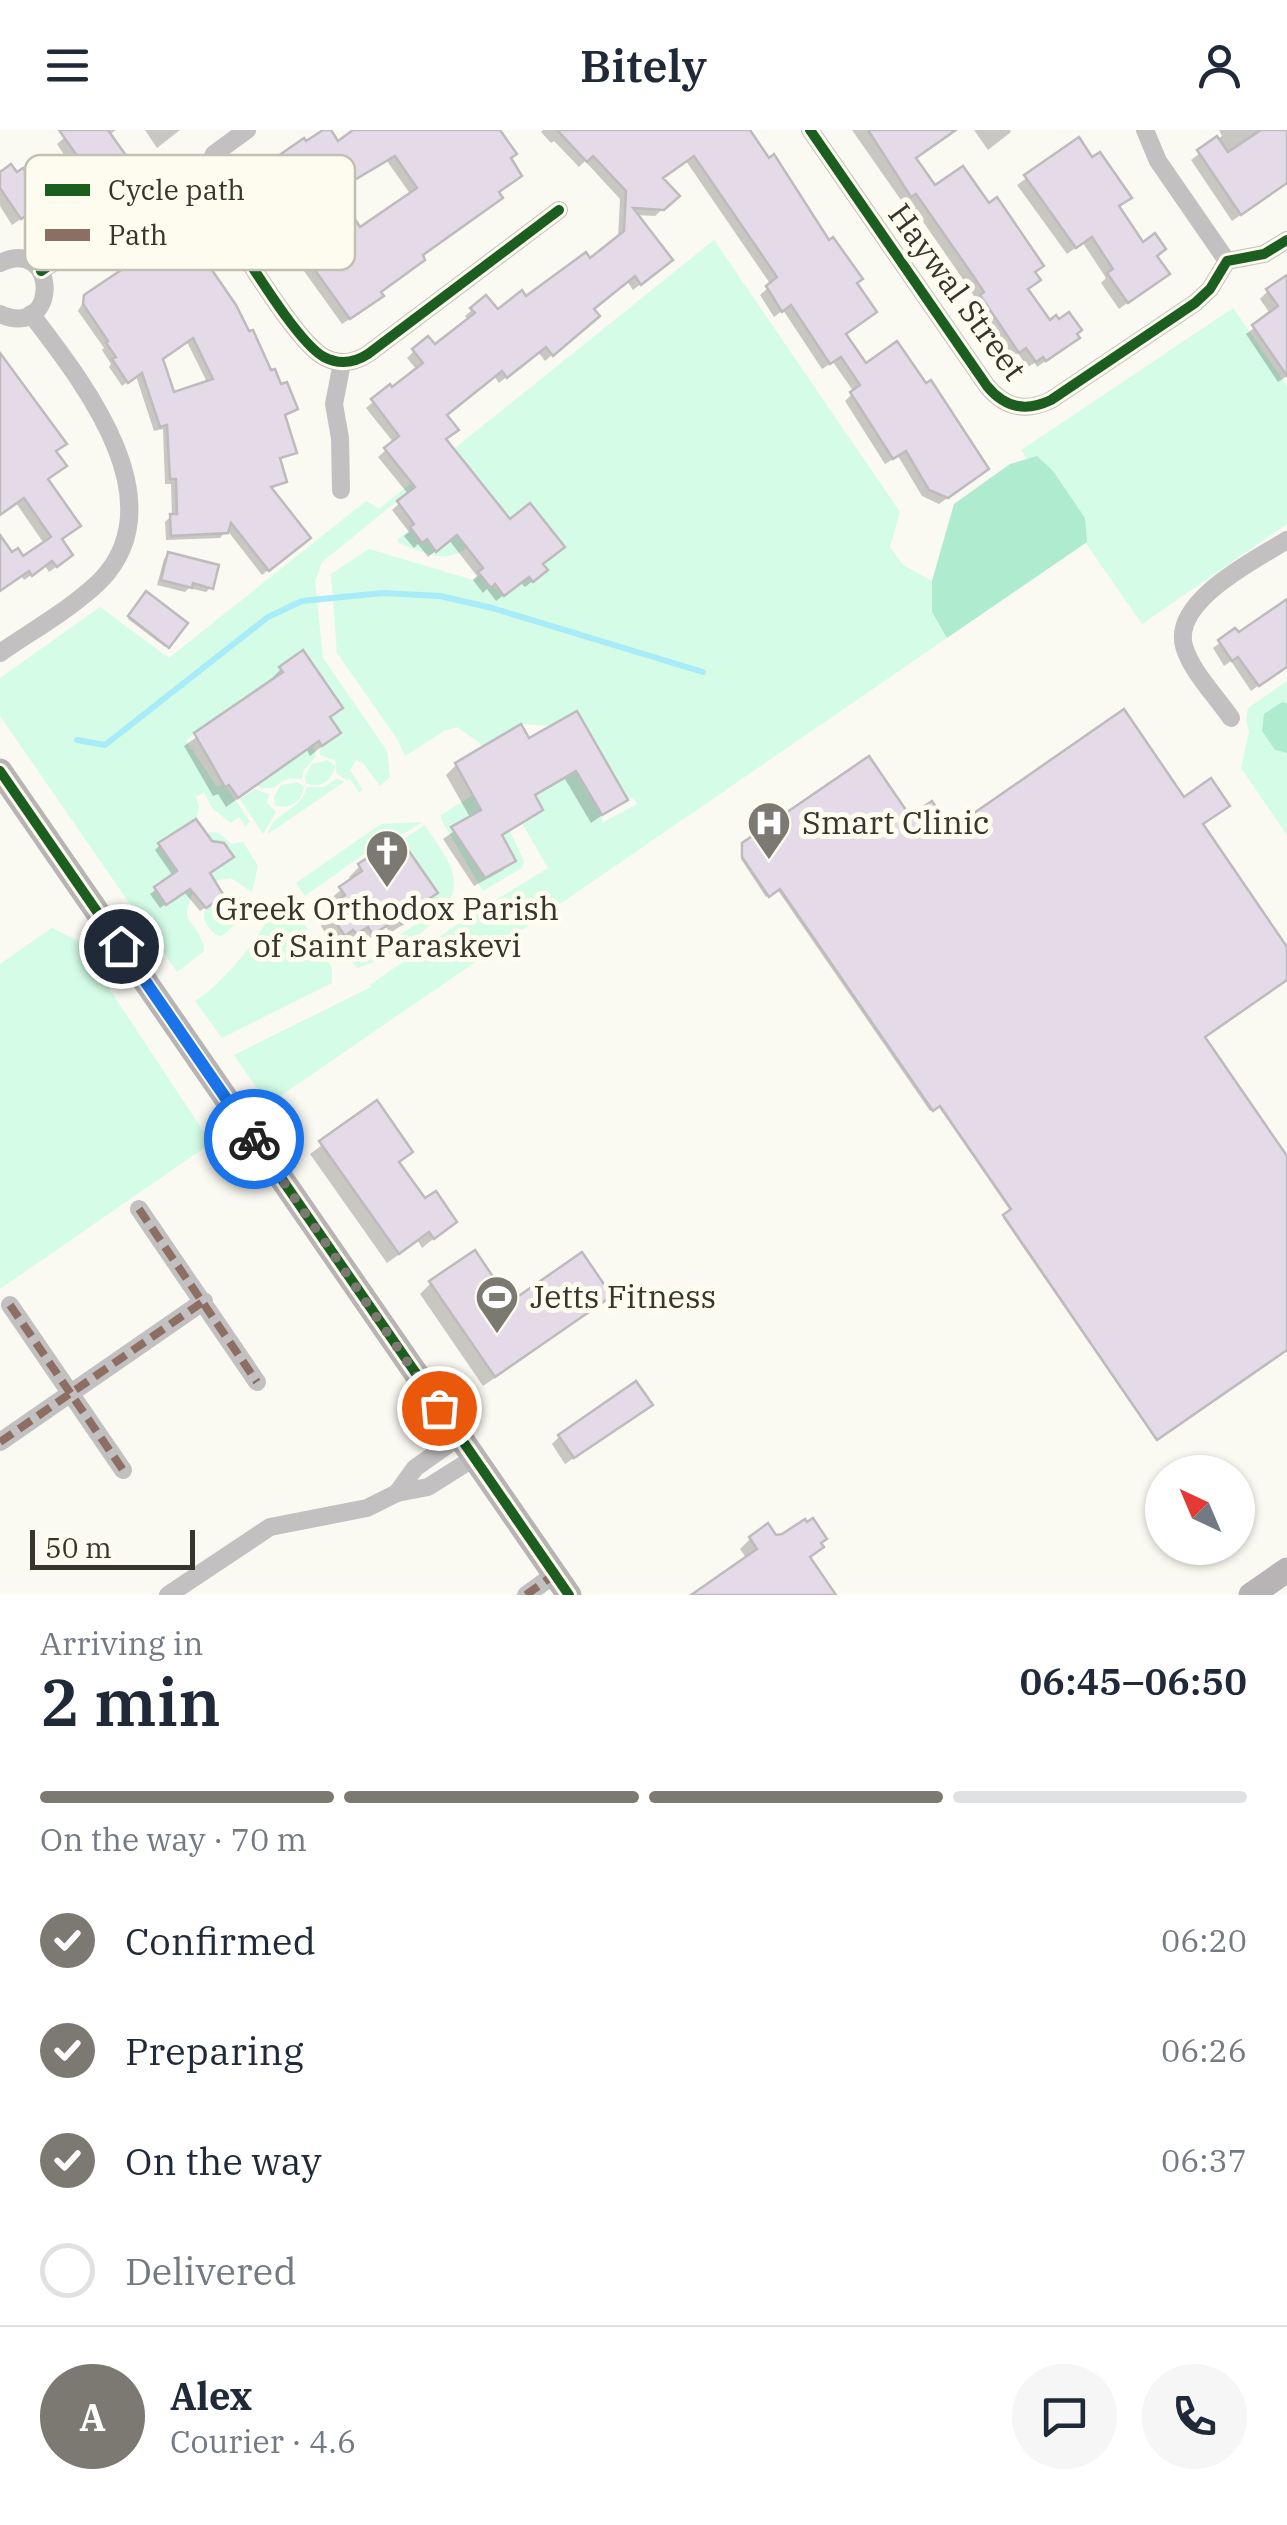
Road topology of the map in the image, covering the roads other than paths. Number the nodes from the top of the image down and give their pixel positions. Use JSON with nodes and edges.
{"nodes":[{"id":1,"x":247,"y":130,"type":"edge"},
{"id":2,"x":810,"y":130,"type":"edge"},
{"id":3,"x":1146,"y":130,"type":"edge"},
{"id":4,"x":214,"y":155,"type":"edge"},
{"id":5,"x":559,"y":210,"type":"dead end"},
{"id":6,"x":1287,"y":240,"type":"edge"},
{"id":7,"x":25,"y":260,"type":"edge"},
{"id":8,"x":1227,"y":261,"type":"junction"},
{"id":9,"x":0,"y":263,"type":"edge"},
{"id":10,"x":256,"y":270,"type":"edge"},
{"id":11,"x":41,"y":271,"type":"edge"},
{"id":12,"x":0,"y":314,"type":"edge"},
{"id":13,"x":31,"y":314,"type":"junction"},
{"id":14,"x":342,"y":362,"type":"junction"},
{"id":15,"x":340,"y":490,"type":"dead end"},
{"id":16,"x":1287,"y":540,"type":"edge"},
{"id":17,"x":0,"y":654,"type":"edge"},
{"id":18,"x":1231,"y":718,"type":"dead end"},
{"id":19,"x":0,"y":771,"type":"edge"},
{"id":20,"x":139,"y":1209,"type":"dead end"},
{"id":21,"x":204,"y":1301,"type":"junction"},
{"id":22,"x":10,"y":1306,"type":"dead end"},
{"id":23,"x":258,"y":1382,"type":"dead end"},
{"id":24,"x":70,"y":1394,"type":"junction"},
{"id":25,"x":0,"y":1442,"type":"edge"},
{"id":26,"x":466,"y":1448,"type":"junction"},
{"id":27,"x":123,"y":1470,"type":"dead end"},
{"id":28,"x":1287,"y":1570,"type":"edge"},
{"id":29,"x":562,"y":1585,"type":"edge"},
{"id":30,"x":168,"y":1595,"type":"edge"},
{"id":31,"x":526,"y":1595,"type":"edge"},
{"id":32,"x":1251,"y":1595,"type":"edge"}],
"edges":[{"from":1,"to":4,"type":"street"},
{"from":2,"to":8,"type":"street","name":"Haywal Street"},
{"from":3,"to":8,"type":"street"},
{"from":5,"to":14,"type":"street"},
{"from":6,"to":8,"type":"street"},
{"from":7,"to":9,"type":"street"},
{"from":10,"to":14,"type":"street"},
{"from":11,"to":13,"type":"street"},
{"from":12,"to":13,"type":"street"},
{"from":13,"to":17,"type":"street"},
{"from":14,"to":15,"type":"street"},
{"from":16,"to":18,"type":"street"},
{"from":19,"to":26,"type":"street"},
{"from":20,"to":21,"type":"street"},
{"from":21,"to":23,"type":"street"},
{"from":21,"to":24,"type":"street"},
{"from":22,"to":24,"type":"street"},
{"from":24,"to":25,"type":"street"},
{"from":24,"to":27,"type":"street"},
{"from":26,"to":29,"type":"street"},
{"from":26,"to":30,"type":"street"},
{"from":28,"to":32,"type":"street"},
{"from":29,"to":31,"type":"street"}]}
